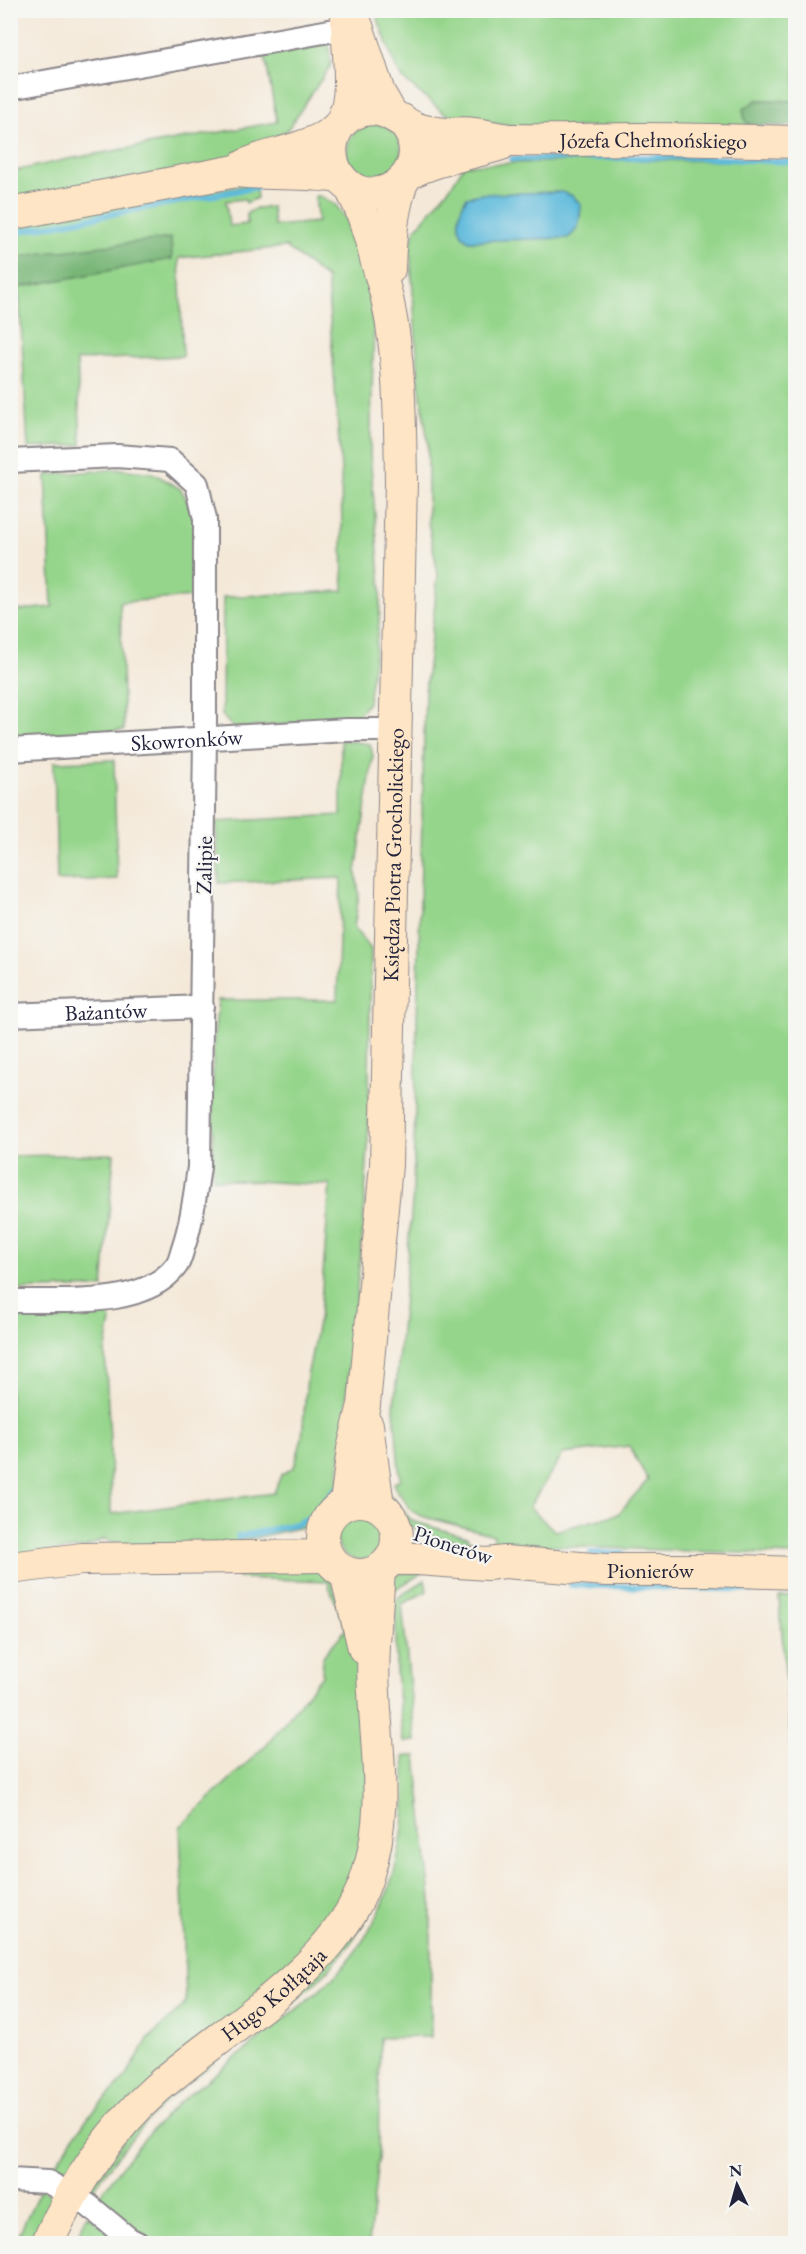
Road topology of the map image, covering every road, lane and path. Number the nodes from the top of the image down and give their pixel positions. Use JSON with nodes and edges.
{"nodes":[{"id":1,"x":348,"y":16,"type":"edge"},
{"id":2,"x":10,"y":88,"type":"edge"},
{"id":3,"x":396,"y":116,"type":"junction"},
{"id":4,"x":339,"y":125,"type":"junction"},
{"id":5,"x":511,"y":140,"type":"junction"},
{"id":6,"x":795,"y":142,"type":"edge"},
{"id":7,"x":236,"y":171,"type":"junction"},
{"id":8,"x":405,"y":178,"type":"junction"},
{"id":9,"x":345,"y":182,"type":"junction"},
{"id":10,"x":10,"y":214,"type":"edge"},
{"id":11,"x":388,"y":303,"type":"junction"},
{"id":12,"x":10,"y":461,"type":"edge"},
{"id":13,"x":394,"y":730,"type":"junction"},
{"id":14,"x":206,"y":738,"type":"junction"},
{"id":15,"x":10,"y":750,"type":"edge"},
{"id":16,"x":202,"y":1007,"type":"junction"},
{"id":17,"x":10,"y":1015,"type":"edge"},
{"id":18,"x":10,"y":1301,"type":"edge"},
{"id":19,"x":364,"y":1405,"type":"junction"},
{"id":20,"x":346,"y":1503,"type":"junction"},
{"id":21,"x":387,"y":1515,"type":"junction"},
{"id":22,"x":332,"y":1552,"type":"junction"},
{"id":23,"x":505,"y":1562,"type":"junction"},
{"id":24,"x":385,"y":1565,"type":"junction"},
{"id":25,"x":10,"y":1568,"type":"edge"},
{"id":26,"x":795,"y":1573,"type":"edge"},
{"id":27,"x":374,"y":1690,"type":"junction"},
{"id":28,"x":10,"y":2180,"type":"edge"},
{"id":29,"x":70,"y":2196,"type":"junction"},
{"id":30,"x":47,"y":2244,"type":"edge"},
{"id":31,"x":139,"y":2244,"type":"edge"}],
"edges":[{"from":1,"to":2,"type":"street"},
{"from":1,"to":3,"type":"street"},
{"from":1,"to":4,"type":"street"},
{"from":3,"to":4,"type":"street"},
{"from":3,"to":5,"type":"street","name":"Józefa Chełmońskiego"},
{"from":3,"to":8,"type":"street"},
{"from":4,"to":7,"type":"street"},
{"from":4,"to":9,"type":"street"},
{"from":5,"to":6,"type":"street","name":"Józefa Chełmońskiego"},
{"from":5,"to":8,"type":"street","name":"Józefa Chełmońskiego"},
{"from":7,"to":9,"type":"street"},
{"from":7,"to":10,"type":"street"},
{"from":8,"to":9,"type":"street"},
{"from":8,"to":11,"type":"street","name":"Księdza Piotra Grocholickiego"},
{"from":9,"to":11,"type":"street","name":"Księdza Piotra Grocholickiego"},
{"from":11,"to":13,"type":"street","name":"Księdza Piotra Grocholickiego"},
{"from":12,"to":14,"type":"street","name":"Zalipie"},
{"from":13,"to":14,"type":"street","name":"Skowronków"},
{"from":13,"to":19,"type":"street","name":"Księdza Piotra Grocholickiego"},
{"from":14,"to":15,"type":"street","name":"Skowronków"},
{"from":14,"to":16,"type":"street","name":"Zalipie"},
{"from":16,"to":17,"type":"street","name":"Bażantów"},
{"from":16,"to":18,"type":"street","name":"Zalipie"},
{"from":19,"to":20,"type":"street","name":"Księdza Piotra Grocholickiego"},
{"from":19,"to":21,"type":"street","name":"Księdza Piotra Grocholickiego"},
{"from":20,"to":21,"type":"street"},
{"from":20,"to":22,"type":"street"},
{"from":21,"to":23,"type":"street","name":"Pionerów"},
{"from":21,"to":24,"type":"street"},
{"from":22,"to":24,"type":"street"},
{"from":22,"to":25,"type":"street"},
{"from":22,"to":27,"type":"street","name":"Hugo Kołłątaja"},
{"from":23,"to":24,"type":"street","name":"Pionerów"},
{"from":23,"to":26,"type":"street","name":"Pionierów"},
{"from":24,"to":27,"type":"street","name":"Hugo Kołłątaja"},
{"from":27,"to":29,"type":"street","name":"Hugo Kołłątaja"},
{"from":28,"to":29,"type":"street"},
{"from":29,"to":30,"type":"street","name":"Hugo Kołłątaja"},
{"from":29,"to":31,"type":"street"}]}
